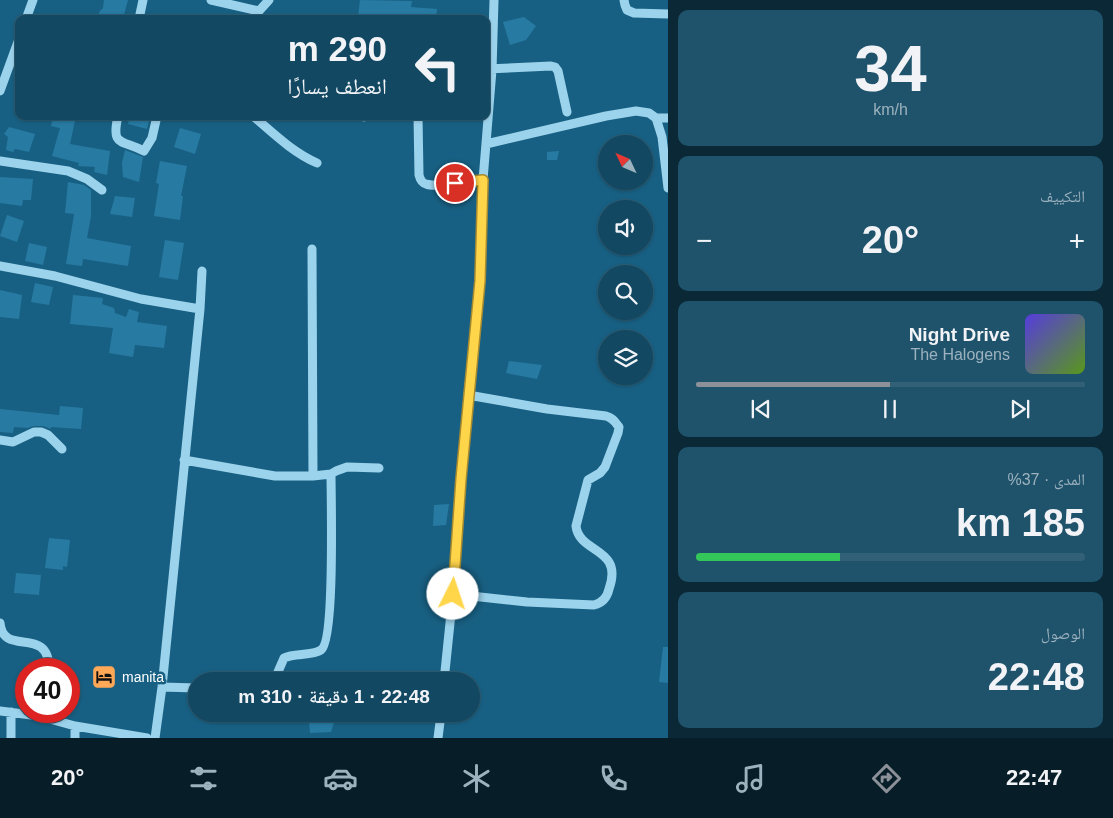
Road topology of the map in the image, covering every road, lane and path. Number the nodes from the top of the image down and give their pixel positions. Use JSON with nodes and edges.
{"nodes":[{"id":1,"x":33,"y":0,"type":"edge"},
{"id":2,"x":143,"y":0,"type":"edge"},
{"id":3,"x":211,"y":0,"type":"edge"},
{"id":4,"x":269,"y":0,"type":"edge"},
{"id":5,"x":494,"y":0,"type":"edge"},
{"id":6,"x":624,"y":0,"type":"edge"},
{"id":7,"x":668,"y":14,"type":"edge"},
{"id":8,"x":27,"y":15,"type":"edge"},
{"id":9,"x":140,"y":15,"type":"edge"},
{"id":10,"x":257,"y":15,"type":"edge"},
{"id":11,"x":15,"y":51,"type":"edge"},
{"id":12,"x":490,"y":55,"type":"edge"},
{"id":13,"x":490,"y":69,"type":"edge"},
{"id":14,"x":0,"y":91,"type":"edge"},
{"id":15,"x":568,"y":112,"type":"dead end"},
{"id":16,"x":656,"y":118,"type":"junction"},
{"id":17,"x":668,"y":118,"type":"edge"},
{"id":18,"x":117,"y":120,"type":"edge"},
{"id":19,"x":156,"y":120,"type":"edge"},
{"id":20,"x":257,"y":120,"type":"edge"},
{"id":21,"x":418,"y":120,"type":"edge"},
{"id":22,"x":487,"y":120,"type":"edge"},
{"id":23,"x":486,"y":144,"type":"junction"},
{"id":24,"x":0,"y":161,"type":"edge"},
{"id":25,"x":317,"y":163,"type":"dead end"},
{"id":26,"x":483,"y":180,"type":"junction"},
{"id":27,"x":668,"y":188,"type":"edge"},
{"id":28,"x":102,"y":190,"type":"dead end"},
{"id":29,"x":312,"y":249,"type":"dead end"},
{"id":30,"x":0,"y":266,"type":"edge"},
{"id":31,"x":202,"y":271,"type":"dead end"},
{"id":32,"x":200,"y":310,"type":"junction"},
{"id":33,"x":468,"y":395,"type":"junction"},
{"id":34,"x":0,"y":440,"type":"edge"},
{"id":35,"x":62,"y":449,"type":"dead end"},
{"id":36,"x":184,"y":460,"type":"junction"},
{"id":37,"x":379,"y":468,"type":"dead end"},
{"id":38,"x":330,"y":474,"type":"junction"},
{"id":39,"x":312,"y":476,"type":"junction"},
{"id":40,"x":453,"y":594,"type":"junction"},
{"id":41,"x":0,"y":623,"type":"edge"},
{"id":42,"x":49,"y":658,"type":"edge"},
{"id":43,"x":278,"y":672,"type":"edge"},
{"id":44,"x":445,"y":672,"type":"edge"},
{"id":45,"x":162,"y":687,"type":"junction"},
{"id":46,"x":188,"y":688,"type":"edge"},
{"id":47,"x":0,"y":711,"type":"edge"},
{"id":48,"x":11,"y":712,"type":"junction"},
{"id":49,"x":15,"y":712,"type":"edge"},
{"id":50,"x":440,"y":722,"type":"edge"},
{"id":51,"x":66,"y":723,"type":"edge"},
{"id":52,"x":75,"y":726,"type":"junction"},
{"id":53,"x":11,"y":738,"type":"edge"},
{"id":54,"x":75,"y":738,"type":"edge"},
{"id":55,"x":147,"y":738,"type":"edge"},
{"id":56,"x":155,"y":738,"type":"edge"},
{"id":57,"x":438,"y":738,"type":"edge"}],
"edges":[{"from":1,"to":8,"type":"street"},
{"from":2,"to":9,"type":"street"},
{"from":3,"to":10,"type":"street"},
{"from":4,"to":10,"type":"street"},
{"from":5,"to":12,"type":"street"},
{"from":6,"to":7,"type":"street"},
{"from":11,"to":14,"type":"street"},
{"from":13,"to":15,"type":"street"},
{"from":16,"to":17,"type":"street"},
{"from":16,"to":23,"type":"street"},
{"from":16,"to":27,"type":"street"},
{"from":18,"to":19,"type":"street"},
{"from":20,"to":25,"type":"street"},
{"from":21,"to":26,"type":"street"},
{"from":22,"to":23,"type":"street"},
{"from":23,"to":26,"type":"street"},
{"from":24,"to":28,"type":"street"},
{"from":26,"to":33,"type":"street"},
{"from":29,"to":39,"type":"street"},
{"from":30,"to":32,"type":"street"},
{"from":31,"to":32,"type":"street"},
{"from":32,"to":36,"type":"street"},
{"from":33,"to":40,"type":"street"},
{"from":33,"to":40,"type":"street"},
{"from":34,"to":35,"type":"street"},
{"from":36,"to":39,"type":"street"},
{"from":36,"to":45,"type":"street"},
{"from":37,"to":38,"type":"street"},
{"from":38,"to":39,"type":"street"},
{"from":38,"to":43,"type":"street"},
{"from":40,"to":44,"type":"street"},
{"from":41,"to":42,"type":"street"},
{"from":45,"to":46,"type":"street"},
{"from":45,"to":56,"type":"street"},
{"from":47,"to":48,"type":"street"},
{"from":48,"to":49,"type":"street"},
{"from":48,"to":53,"type":"street"},
{"from":50,"to":57,"type":"street"},
{"from":51,"to":52,"type":"street"},
{"from":52,"to":54,"type":"street"},
{"from":52,"to":55,"type":"street"}]}
